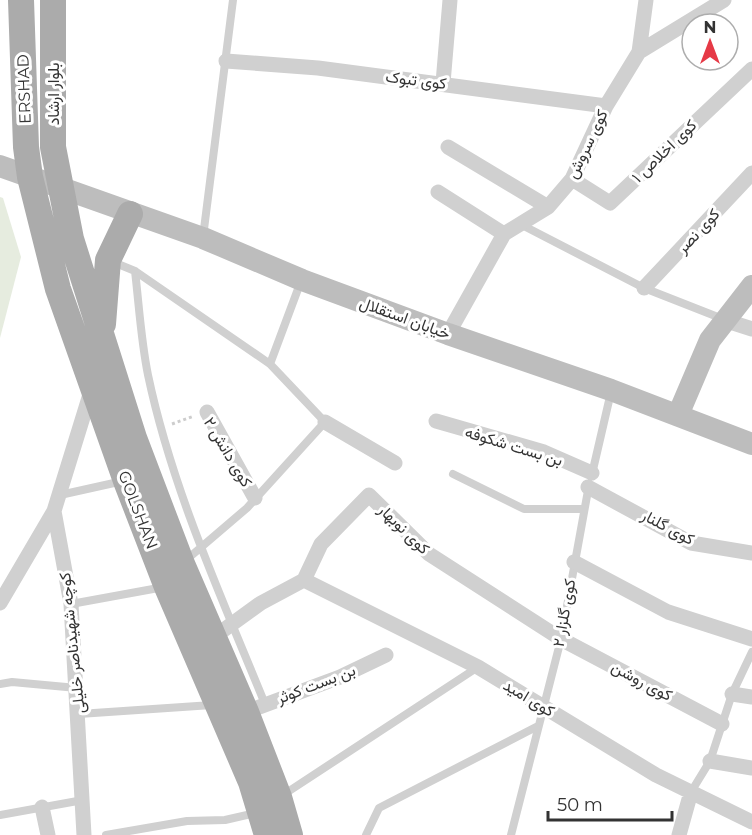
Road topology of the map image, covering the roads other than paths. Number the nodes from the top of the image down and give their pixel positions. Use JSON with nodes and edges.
{"nodes":[{"id":1,"x":21,"y":0,"type":"edge"},
{"id":2,"x":53,"y":0,"type":"edge"},
{"id":3,"x":233,"y":0,"type":"edge"},
{"id":4,"x":450,"y":0,"type":"edge"},
{"id":5,"x":646,"y":0,"type":"edge"},
{"id":6,"x":724,"y":0,"type":"edge"},
{"id":7,"x":639,"y":52,"type":"junction"},
{"id":8,"x":225,"y":61,"type":"junction"},
{"id":9,"x":752,"y":69,"type":"edge"},
{"id":10,"x":443,"y":83,"type":"junction"},
{"id":11,"x":606,"y":106,"type":"junction"},
{"id":12,"x":448,"y":147,"type":"dead end"},
{"id":13,"x":0,"y":166,"type":"edge"},
{"id":14,"x":752,"y":173,"type":"edge"},
{"id":15,"x":30,"y":177,"type":"junction"},
{"id":16,"x":572,"y":179,"type":"junction"},
{"id":17,"x":60,"y":187,"type":"junction"},
{"id":18,"x":438,"y":192,"type":"dead end"},
{"id":19,"x":548,"y":207,"type":"junction"},
{"id":20,"x":130,"y":214,"type":"junction"},
{"id":21,"x":519,"y":224,"type":"junction"},
{"id":22,"x":504,"y":234,"type":"junction"},
{"id":23,"x":203,"y":238,"type":"junction"},
{"id":24,"x":108,"y":260,"type":"junction"},
{"id":25,"x":135,"y":271,"type":"junction"},
{"id":26,"x":302,"y":280,"type":"junction"},
{"id":27,"x":644,"y":288,"type":"junction"},
{"id":28,"x":749,"y":292,"type":"edge"},
{"id":29,"x":724,"y":320,"type":"junction"},
{"id":30,"x":752,"y":329,"type":"edge"},
{"id":31,"x":448,"y":334,"type":"junction"},
{"id":32,"x":102,"y":339,"type":"junction"},
{"id":33,"x":270,"y":364,"type":"junction"},
{"id":34,"x":93,"y":385,"type":"junction"},
{"id":35,"x":611,"y":390,"type":"junction"},
{"id":36,"x":207,"y":412,"type":"road end"},
{"id":37,"x":678,"y":415,"type":"junction"},
{"id":38,"x":436,"y":421,"type":"dead end"},
{"id":39,"x":325,"y":422,"type":"junction"},
{"id":40,"x":752,"y":444,"type":"edge"},
{"id":41,"x":395,"y":463,"type":"dead end"},
{"id":42,"x":453,"y":474,"type":"dead end"},
{"id":43,"x":590,"y":480,"type":"junction"},
{"id":44,"x":126,"y":481,"type":"junction"},
{"id":45,"x":60,"y":495,"type":"junction"},
{"id":46,"x":255,"y":498,"type":"junction"},
{"id":47,"x":584,"y":509,"type":"junction"},
{"id":48,"x":54,"y":511,"type":"junction"},
{"id":49,"x":752,"y":554,"type":"edge"},
{"id":50,"x":190,"y":556,"type":"junction"},
{"id":51,"x":574,"y":562,"type":"junction"},
{"id":52,"x":303,"y":580,"type":"junction"},
{"id":53,"x":167,"y":587,"type":"junction"},
{"id":54,"x":0,"y":603,"type":"edge"},
{"id":55,"x":71,"y":604,"type":"junction"},
{"id":56,"x":223,"y":631,"type":"junction"},
{"id":57,"x":561,"y":639,"type":"junction"},
{"id":58,"x":752,"y":639,"type":"edge"},
{"id":59,"x":752,"y":652,"type":"edge"},
{"id":60,"x":386,"y":655,"type":"dead end"},
{"id":61,"x":478,"y":667,"type":"junction"},
{"id":62,"x":0,"y":684,"type":"edge"},
{"id":63,"x":78,"y":688,"type":"junction"},
{"id":64,"x":732,"y":694,"type":"junction"},
{"id":65,"x":752,"y":697,"type":"edge"},
{"id":66,"x":218,"y":704,"type":"junction"},
{"id":67,"x":543,"y":706,"type":"junction"},
{"id":68,"x":255,"y":708,"type":"junction"},
{"id":69,"x":79,"y":714,"type":"junction"},
{"id":70,"x":722,"y":724,"type":"junction"},
{"id":71,"x":538,"y":726,"type":"junction"},
{"id":72,"x":711,"y":760,"type":"junction"},
{"id":73,"x":752,"y":768,"type":"edge"},
{"id":74,"x":691,"y":792,"type":"junction"},
{"id":75,"x":83,"y":800,"type":"junction"},
{"id":76,"x":42,"y":807,"type":"junction"},
{"id":77,"x":0,"y":815,"type":"edge"},
{"id":78,"x":269,"y":815,"type":"edge"},
{"id":79,"x":752,"y":822,"type":"edge"},
{"id":80,"x":48,"y":835,"type":"edge"},
{"id":81,"x":85,"y":835,"type":"edge"},
{"id":82,"x":106,"y":835,"type":"edge"},
{"id":83,"x":291,"y":835,"type":"edge"},
{"id":84,"x":366,"y":835,"type":"edge"},
{"id":85,"x":511,"y":835,"type":"edge"},
{"id":86,"x":679,"y":835,"type":"edge"}],
"edges":[{"from":1,"to":15,"type":"main road","name":"ERSHAD"},
{"from":2,"to":17,"type":"main road","name":"بلوار ارشاد"},
{"from":3,"to":8,"type":"lane"},
{"from":4,"to":10,"type":"street"},
{"from":5,"to":7,"type":"street"},
{"from":6,"to":7,"type":"street","name":"کوی سروش"},
{"from":7,"to":11,"type":"street","name":"کوی سروش"},
{"from":8,"to":10,"type":"street","name":"کوی تبوک"},
{"from":8,"to":23,"type":"lane"},
{"from":9,"to":16,"type":"street","name":"کوی اخلاص ۱"},
{"from":10,"to":11,"type":"street","name":"کوی تبوک"},
{"from":11,"to":16,"type":"street","name":"کوی سروش"},
{"from":12,"to":19,"type":"street"},
{"from":13,"to":15,"type":"main road","name":"خیابان استقلال"},
{"from":14,"to":27,"type":"street","name":"کوی نصر"},
{"from":15,"to":17,"type":"main road","name":"خیابان استقلال"},
{"from":15,"to":34,"type":"main road","name":"GOLSHAN"},
{"from":16,"to":19,"type":"street","name":"کوی سروش"},
{"from":17,"to":20,"type":"main road","name":"خیابان استقلال"},
{"from":17,"to":32,"type":"main road","name":"GOLSHAN"},
{"from":18,"to":22,"type":"street"},
{"from":19,"to":21,"type":"street","name":"کوی سروش"},
{"from":20,"to":23,"type":"main road","name":"خیابان استقلال"},
{"from":20,"to":24,"type":"main road"},
{"from":21,"to":22,"type":"street","name":"کوی سروش"},
{"from":21,"to":27,"type":"lane"},
{"from":22,"to":31,"type":"street","name":"کوی سروش"},
{"from":23,"to":26,"type":"main road","name":"خیابان استقلال"},
{"from":24,"to":25,"type":"lane"},
{"from":24,"to":32,"type":"main road"},
{"from":25,"to":33,"type":"lane"},
{"from":25,"to":50,"type":"lane"},
{"from":26,"to":31,"type":"main road","name":"خیابان استقلال"},
{"from":26,"to":33,"type":"lane"},
{"from":27,"to":29,"type":"lane"},
{"from":28,"to":29,"type":"main road"},
{"from":29,"to":30,"type":"street"},
{"from":29,"to":37,"type":"main road"},
{"from":31,"to":35,"type":"main road","name":"خیابان استقلال"},
{"from":32,"to":50,"type":"main road","name":"GOLSHAN"},
{"from":33,"to":39,"type":"lane"},
{"from":34,"to":44,"type":"main road","name":"GOLSHAN"},
{"from":34,"to":45,"type":"street"},
{"from":35,"to":37,"type":"main road","name":"خیابان استقلال"},
{"from":35,"to":43,"type":"lane","name":"کوی گلزار ۲"},
{"from":36,"to":46,"type":"street","name":"کوی دانش ۲"},
{"from":37,"to":40,"type":"main road","name":"خیابان استقلال"},
{"from":38,"to":43,"type":"street","name":"بن بست شکوفه"},
{"from":39,"to":41,"type":"street"},
{"from":39,"to":46,"type":"lane"},
{"from":42,"to":47,"type":"lane"},
{"from":43,"to":47,"type":"lane","name":"کوی گلزار ۲"},
{"from":43,"to":49,"type":"street","name":"کوی گلنار"},
{"from":44,"to":45,"type":"lane"},
{"from":44,"to":53,"type":"main road","name":"GOLSHAN"},
{"from":45,"to":48,"type":"street"},
{"from":46,"to":50,"type":"lane"},
{"from":47,"to":51,"type":"lane","name":"کوی گلزار ۲"},
{"from":48,"to":54,"type":"street"},
{"from":48,"to":55,"type":"street","name":"کوچه شهیدناصر خلیلی"},
{"from":50,"to":56,"type":"main road","name":"GOLSHAN"},
{"from":51,"to":57,"type":"lane","name":"کوی گلزار ۲"},
{"from":51,"to":58,"type":"street"},
{"from":52,"to":56,"type":"street"},
{"from":52,"to":57,"type":"street","name":"کوی نوبهار"},
{"from":52,"to":61,"type":"street","name":"کوی امید"},
{"from":53,"to":55,"type":"lane"},
{"from":53,"to":66,"type":"main road","name":"GOLSHAN"},
{"from":55,"to":63,"type":"street","name":"کوچه شهیدناصر خلیلی"},
{"from":56,"to":68,"type":"main road","name":"GOLSHAN"},
{"from":57,"to":67,"type":"lane","name":"کوی گلزار ۲"},
{"from":57,"to":70,"type":"street","name":"کوی روشن"},
{"from":59,"to":64,"type":"lane"},
{"from":60,"to":68,"type":"street","name":"بن بست کوثر"},
{"from":61,"to":67,"type":"street","name":"کوی امید"},
{"from":61,"to":78,"type":"lane"},
{"from":62,"to":63,"type":"lane"},
{"from":63,"to":69,"type":"street","name":"کوچه شهیدناصر خلیلی"},
{"from":64,"to":65,"type":"street"},
{"from":64,"to":70,"type":"lane"},
{"from":66,"to":69,"type":"lane"},
{"from":66,"to":78,"type":"main road","name":"GOLSHAN"},
{"from":67,"to":71,"type":"lane","name":"کوی گلزار ۲"},
{"from":67,"to":74,"type":"street","name":"کوی امید"},
{"from":68,"to":78,"type":"main road","name":"GOLSHAN"},
{"from":69,"to":75,"type":"street","name":"کوچه شهیدناصر خلیلی"},
{"from":70,"to":72,"type":"lane"},
{"from":71,"to":84,"type":"lane"},
{"from":71,"to":85,"type":"lane","name":"کوی گلزار ۲"},
{"from":72,"to":73,"type":"street"},
{"from":72,"to":74,"type":"lane"},
{"from":74,"to":79,"type":"street","name":"کوی امید"},
{"from":74,"to":86,"type":"street"},
{"from":75,"to":76,"type":"lane"},
{"from":75,"to":81,"type":"street","name":"کوچه شهیدناصر خلیلی"},
{"from":76,"to":77,"type":"lane"},
{"from":76,"to":80,"type":"street"},
{"from":78,"to":82,"type":"lane"},
{"from":78,"to":83,"type":"main road","name":"GOLSHAN"}]}
